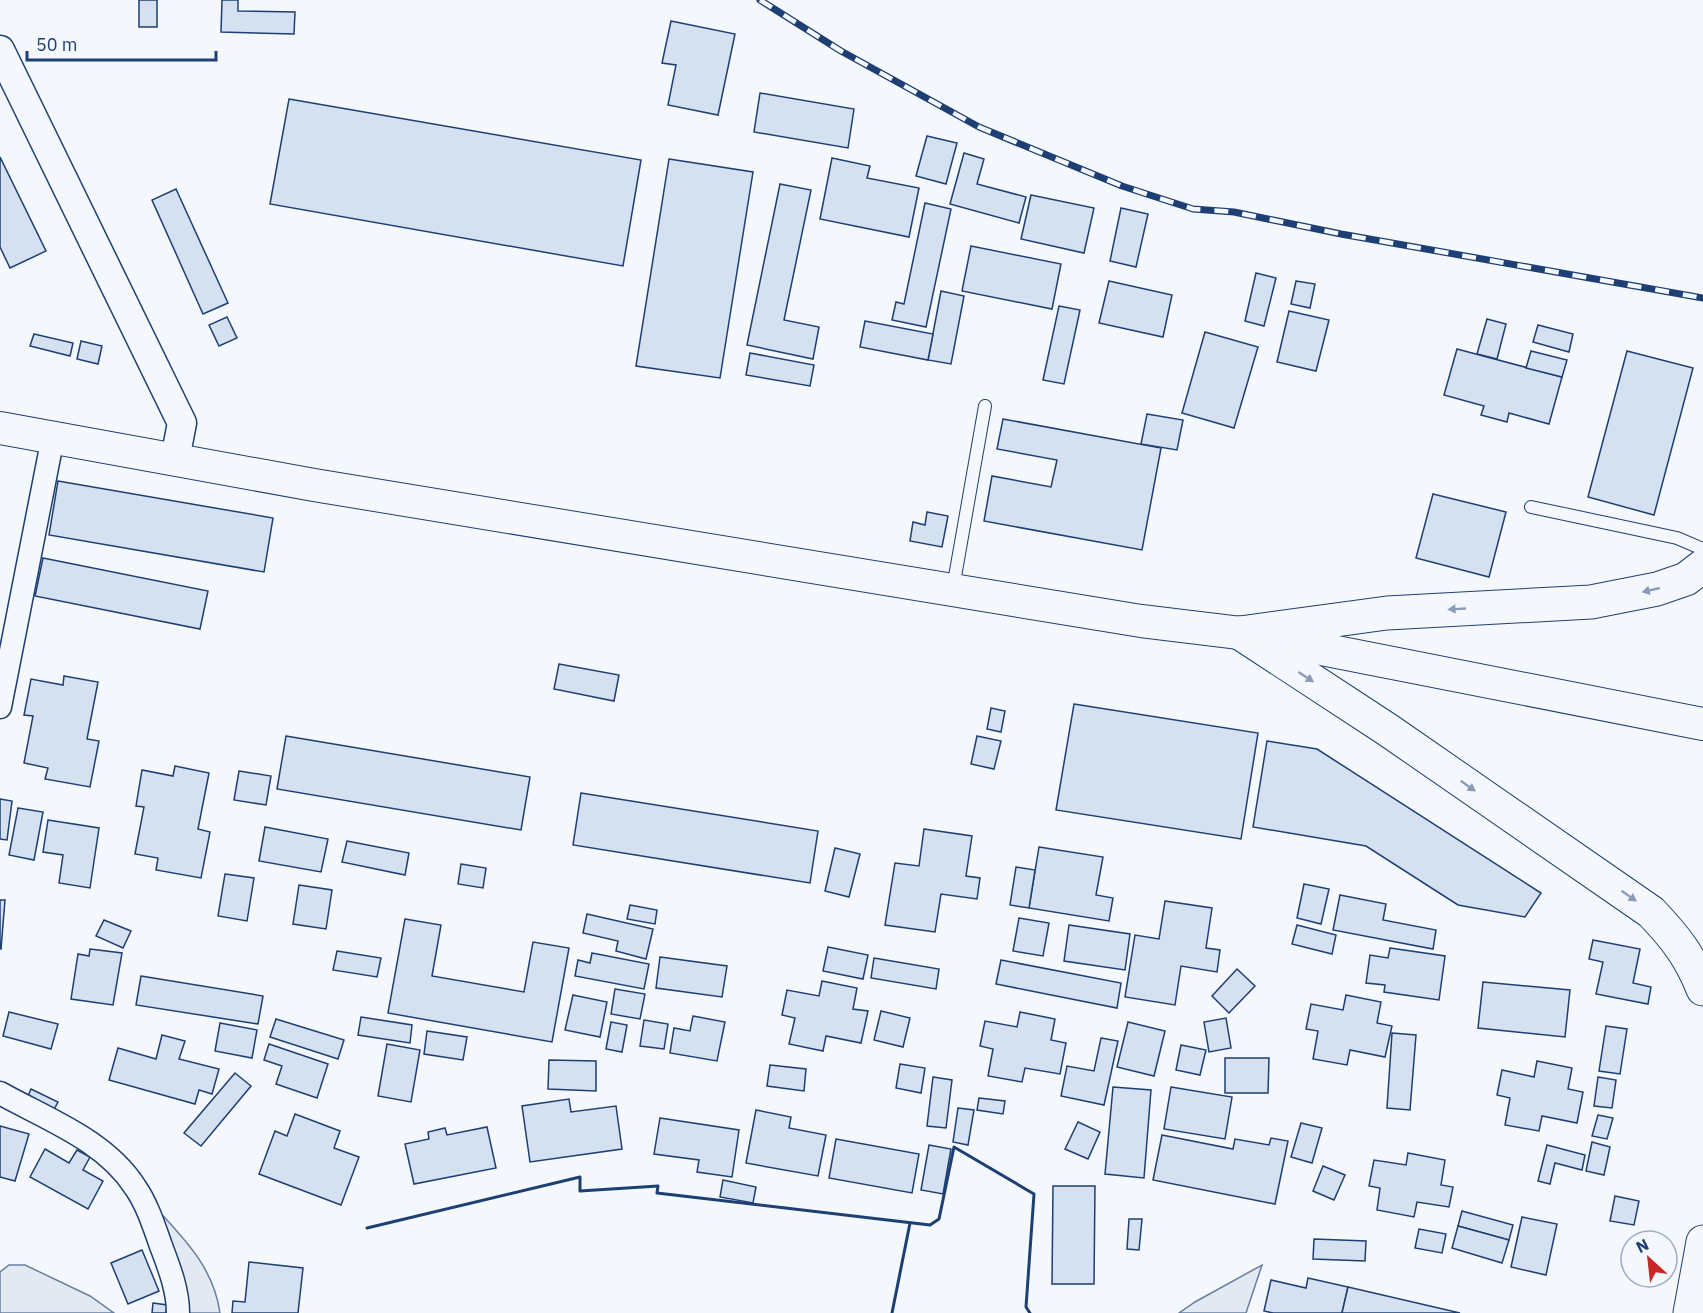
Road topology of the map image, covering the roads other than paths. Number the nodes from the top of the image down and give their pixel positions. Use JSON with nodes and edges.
{"nodes":[{"id":1,"x":0,"y":50,"type":"edge"},
{"id":2,"x":985,"y":406,"type":"dead end"},
{"id":3,"x":0,"y":428,"type":"edge"},
{"id":4,"x":53,"y":437,"type":"junction"},
{"id":5,"x":175,"y":459,"type":"junction"},
{"id":6,"x":1531,"y":507,"type":"dead end"},
{"id":7,"x":1703,"y":549,"type":"edge"},
{"id":8,"x":1703,"y":566,"type":"edge"},
{"id":9,"x":953,"y":590,"type":"junction"},
{"id":10,"x":1240,"y":633,"type":"junction"},
{"id":11,"x":0,"y":707,"type":"edge"},
{"id":12,"x":1703,"y":724,"type":"edge"},
{"id":13,"x":1703,"y":989,"type":"edge"},
{"id":14,"x":0,"y":1093,"type":"edge"},
{"id":15,"x":1703,"y":1242,"type":"edge"},
{"id":16,"x":178,"y":1313,"type":"edge"},
{"id":17,"x":1690,"y":1313,"type":"edge"}],
"edges":[{"from":1,"to":5,"type":"street"},
{"from":2,"to":9,"type":"lane"},
{"from":3,"to":4,"type":"main road"},
{"from":4,"to":5,"type":"main road"},
{"from":4,"to":11,"type":"street"},
{"from":5,"to":9,"type":"main road"},
{"from":6,"to":7,"type":"lane"},
{"from":8,"to":10,"type":"highway","one_way":true},
{"from":9,"to":10,"type":"main road"},
{"from":10,"to":12,"type":"main road"},
{"from":10,"to":13,"type":"highway","one_way":true},
{"from":14,"to":16,"type":"street"},
{"from":15,"to":17,"type":"highway"}]}
